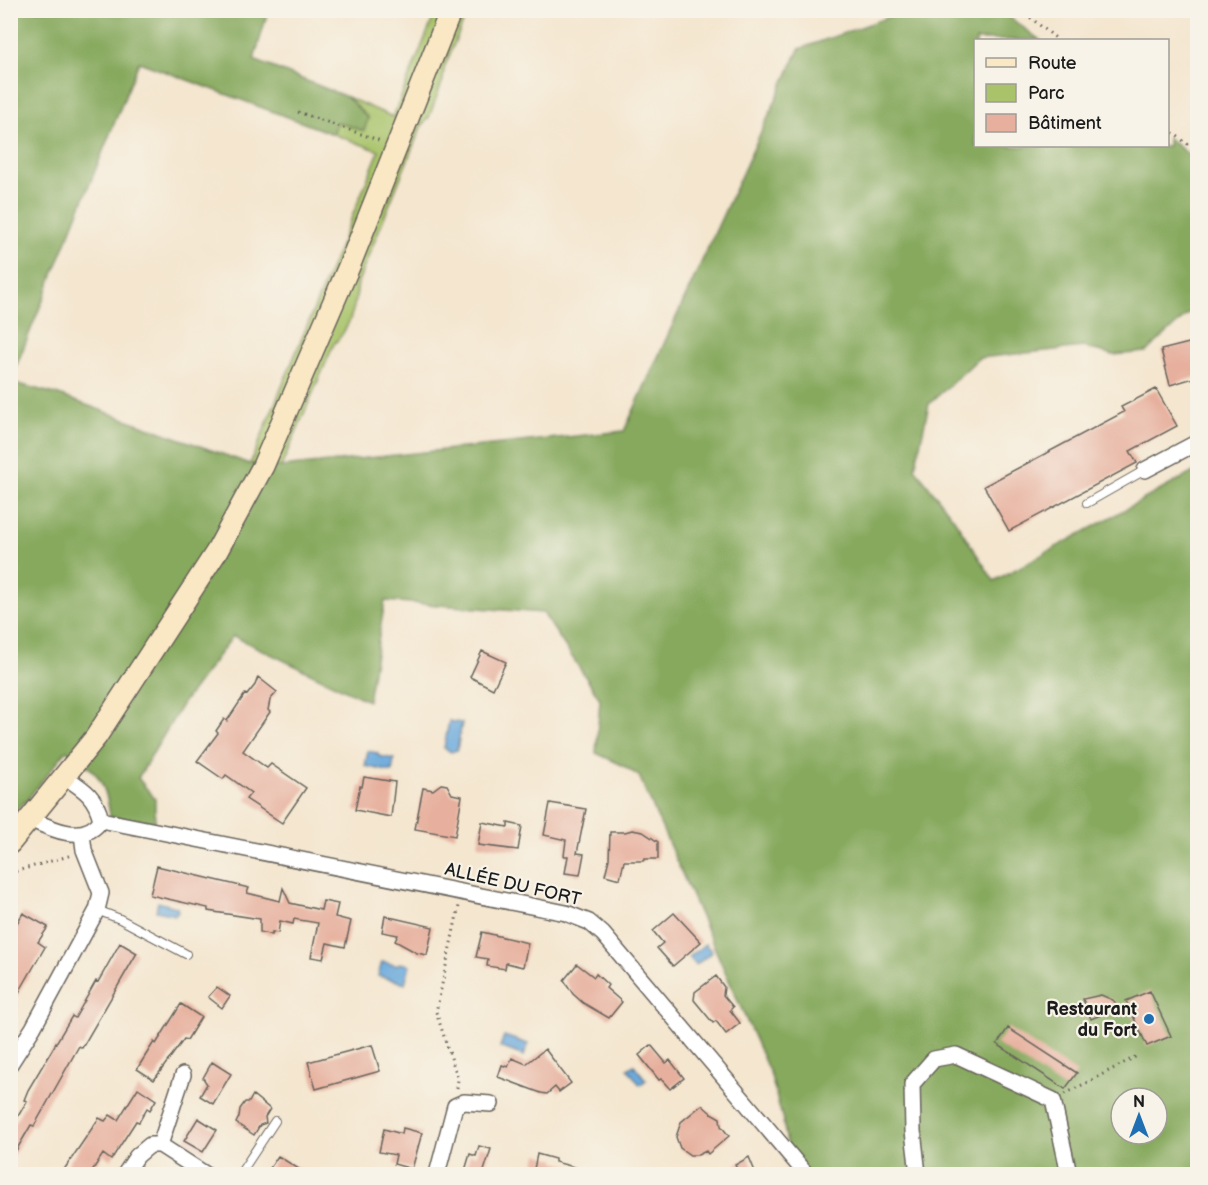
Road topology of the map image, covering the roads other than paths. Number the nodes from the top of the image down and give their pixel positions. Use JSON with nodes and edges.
{"nodes":[{"id":1,"x":451,"y":10,"type":"edge"},
{"id":2,"x":1197,"y":442,"type":"edge"},
{"id":3,"x":1145,"y":470,"type":"joint"},
{"id":4,"x":1088,"y":502,"type":"dead end"},
{"id":5,"x":65,"y":777,"type":"junction"},
{"id":6,"x":30,"y":819,"type":"junction"},
{"id":7,"x":101,"y":820,"type":"junction"},
{"id":8,"x":82,"y":834,"type":"junction"},
{"id":9,"x":10,"y":843,"type":"edge"},
{"id":10,"x":97,"y":910,"type":"junction"},
{"id":11,"x":186,"y":954,"type":"dead end"},
{"id":12,"x":10,"y":1064,"type":"edge"},
{"id":13,"x":183,"y":1075,"type":"dead end"},
{"id":14,"x":490,"y":1104,"type":"dead end"},
{"id":15,"x":275,"y":1121,"type":"dead end"},
{"id":16,"x":160,"y":1145,"type":"junction"},
{"id":17,"x":125,"y":1174,"type":"edge"},
{"id":18,"x":205,"y":1174,"type":"edge"},
{"id":19,"x":240,"y":1174,"type":"edge"},
{"id":20,"x":437,"y":1174,"type":"edge"},
{"id":21,"x":806,"y":1174,"type":"edge"},
{"id":22,"x":918,"y":1174,"type":"edge"},
{"id":23,"x":1069,"y":1174,"type":"edge"}],
"edges":[{"from":1,"to":5,"type":"main road"},
{"from":2,"to":3,"type":"street"},
{"from":3,"to":4,"type":"lane"},
{"from":5,"to":6,"type":"main road"},
{"from":5,"to":7,"type":"street"},
{"from":6,"to":8,"type":"street"},
{"from":6,"to":9,"type":"main road"},
{"from":7,"to":8,"type":"street"},
{"from":7,"to":21,"type":"street","name":"ALLÉE DU FORT"},
{"from":8,"to":10,"type":"street"},
{"from":10,"to":11,"type":"lane"},
{"from":10,"to":12,"type":"street"},
{"from":13,"to":16,"type":"street"},
{"from":14,"to":20,"type":"street"},
{"from":15,"to":19,"type":"lane"},
{"from":16,"to":17,"type":"street"},
{"from":16,"to":18,"type":"street"},
{"from":22,"to":23,"type":"street"}]}
